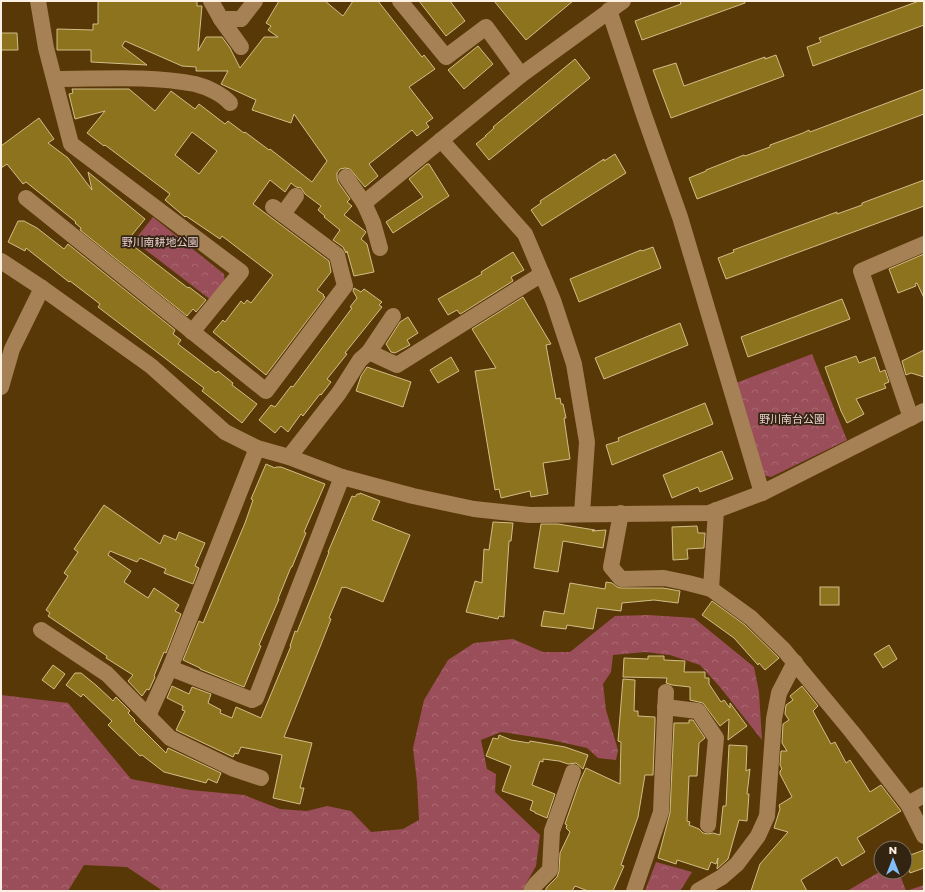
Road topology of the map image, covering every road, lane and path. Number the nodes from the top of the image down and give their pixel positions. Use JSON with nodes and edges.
{"nodes":[{"id":1,"x":38,"y":1,"type":"edge"},
{"id":2,"x":211,"y":1,"type":"edge"},
{"id":3,"x":255,"y":1,"type":"edge"},
{"id":4,"x":400,"y":1,"type":"edge"},
{"id":5,"x":623,"y":1,"type":"edge"},
{"id":6,"x":609,"y":10,"type":"junction"},
{"id":7,"x":222,"y":19,"type":"junction"},
{"id":8,"x":242,"y":46,"type":"dead end"},
{"id":9,"x":521,"y":75,"type":"junction"},
{"id":10,"x":55,"y":79,"type":"junction"},
{"id":11,"x":230,"y":103,"type":"dead end"},
{"id":12,"x":441,"y":140,"type":"junction"},
{"id":13,"x":346,"y":177,"type":"dead end"},
{"id":14,"x":296,"y":196,"type":"dead end"},
{"id":15,"x":26,"y":198,"type":"dead end"},
{"id":16,"x":364,"y":203,"type":"junction"},
{"id":17,"x":924,"y":244,"type":"edge"},
{"id":18,"x":380,"y":248,"type":"dead end"},
{"id":19,"x":1,"y":261,"type":"edge"},
{"id":20,"x":542,"y":274,"type":"junction"},
{"id":21,"x":42,"y":288,"type":"junction"},
{"id":22,"x":393,"y":316,"type":"dead end"},
{"id":23,"x":192,"y":332,"type":"junction"},
{"id":24,"x":369,"y":352,"type":"junction"},
{"id":25,"x":1,"y":387,"type":"edge"},
{"id":26,"x":917,"y":415,"type":"edge"},
{"id":27,"x":257,"y":448,"type":"junction"},
{"id":28,"x":289,"y":457,"type":"junction"},
{"id":29,"x":342,"y":476,"type":"junction"},
{"id":30,"x":762,"y":493,"type":"junction"},
{"id":31,"x":716,"y":510,"type":"junction"},
{"id":32,"x":582,"y":513,"type":"junction"},
{"id":33,"x":621,"y":513,"type":"junction"},
{"id":34,"x":711,"y":589,"type":"junction"},
{"id":35,"x":41,"y":630,"type":"dead end"},
{"id":36,"x":795,"y":662,"type":"junction"},
{"id":37,"x":170,"y":668,"type":"junction"},
{"id":38,"x":148,"y":716,"type":"junction"},
{"id":39,"x":573,"y":772,"type":"dead end"},
{"id":40,"x":261,"y":778,"type":"dead end"},
{"id":41,"x":924,"y":795,"type":"edge"},
{"id":42,"x":908,"y":804,"type":"junction"},
{"id":43,"x":708,"y":825,"type":"dead end"},
{"id":44,"x":924,"y":836,"type":"edge"},
{"id":45,"x":531,"y":891,"type":"edge"},
{"id":46,"x":634,"y":891,"type":"edge"},
{"id":47,"x":698,"y":891,"type":"edge"}],
"edges":[{"from":1,"to":10,"type":"street"},
{"from":2,"to":7,"type":"street"},
{"from":3,"to":7,"type":"street"},
{"from":4,"to":9,"type":"street"},
{"from":5,"to":6,"type":"street"},
{"from":6,"to":9,"type":"street"},
{"from":6,"to":30,"type":"street"},
{"from":7,"to":8,"type":"street"},
{"from":9,"to":12,"type":"street"},
{"from":10,"to":11,"type":"street"},
{"from":10,"to":23,"type":"street"},
{"from":12,"to":16,"type":"street"},
{"from":12,"to":20,"type":"street"},
{"from":13,"to":16,"type":"street"},
{"from":14,"to":23,"type":"street"},
{"from":15,"to":23,"type":"street"},
{"from":16,"to":18,"type":"street"},
{"from":17,"to":26,"type":"street"},
{"from":19,"to":21,"type":"street"},
{"from":20,"to":24,"type":"street"},
{"from":20,"to":32,"type":"street"},
{"from":21,"to":25,"type":"street"},
{"from":21,"to":27,"type":"street"},
{"from":22,"to":24,"type":"street"},
{"from":24,"to":28,"type":"street"},
{"from":26,"to":30,"type":"street"},
{"from":27,"to":28,"type":"street"},
{"from":27,"to":37,"type":"street"},
{"from":28,"to":29,"type":"street"},
{"from":29,"to":32,"type":"street"},
{"from":29,"to":37,"type":"street"},
{"from":30,"to":31,"type":"street"},
{"from":31,"to":33,"type":"street"},
{"from":31,"to":34,"type":"street"},
{"from":32,"to":33,"type":"street"},
{"from":33,"to":34,"type":"street"},
{"from":34,"to":36,"type":"street"},
{"from":35,"to":38,"type":"street"},
{"from":36,"to":42,"type":"street"},
{"from":36,"to":47,"type":"street"},
{"from":37,"to":38,"type":"street"},
{"from":38,"to":40,"type":"street"},
{"from":39,"to":45,"type":"street"},
{"from":41,"to":42,"type":"street"},
{"from":42,"to":44,"type":"street"},
{"from":43,"to":46,"type":"street"}]}
